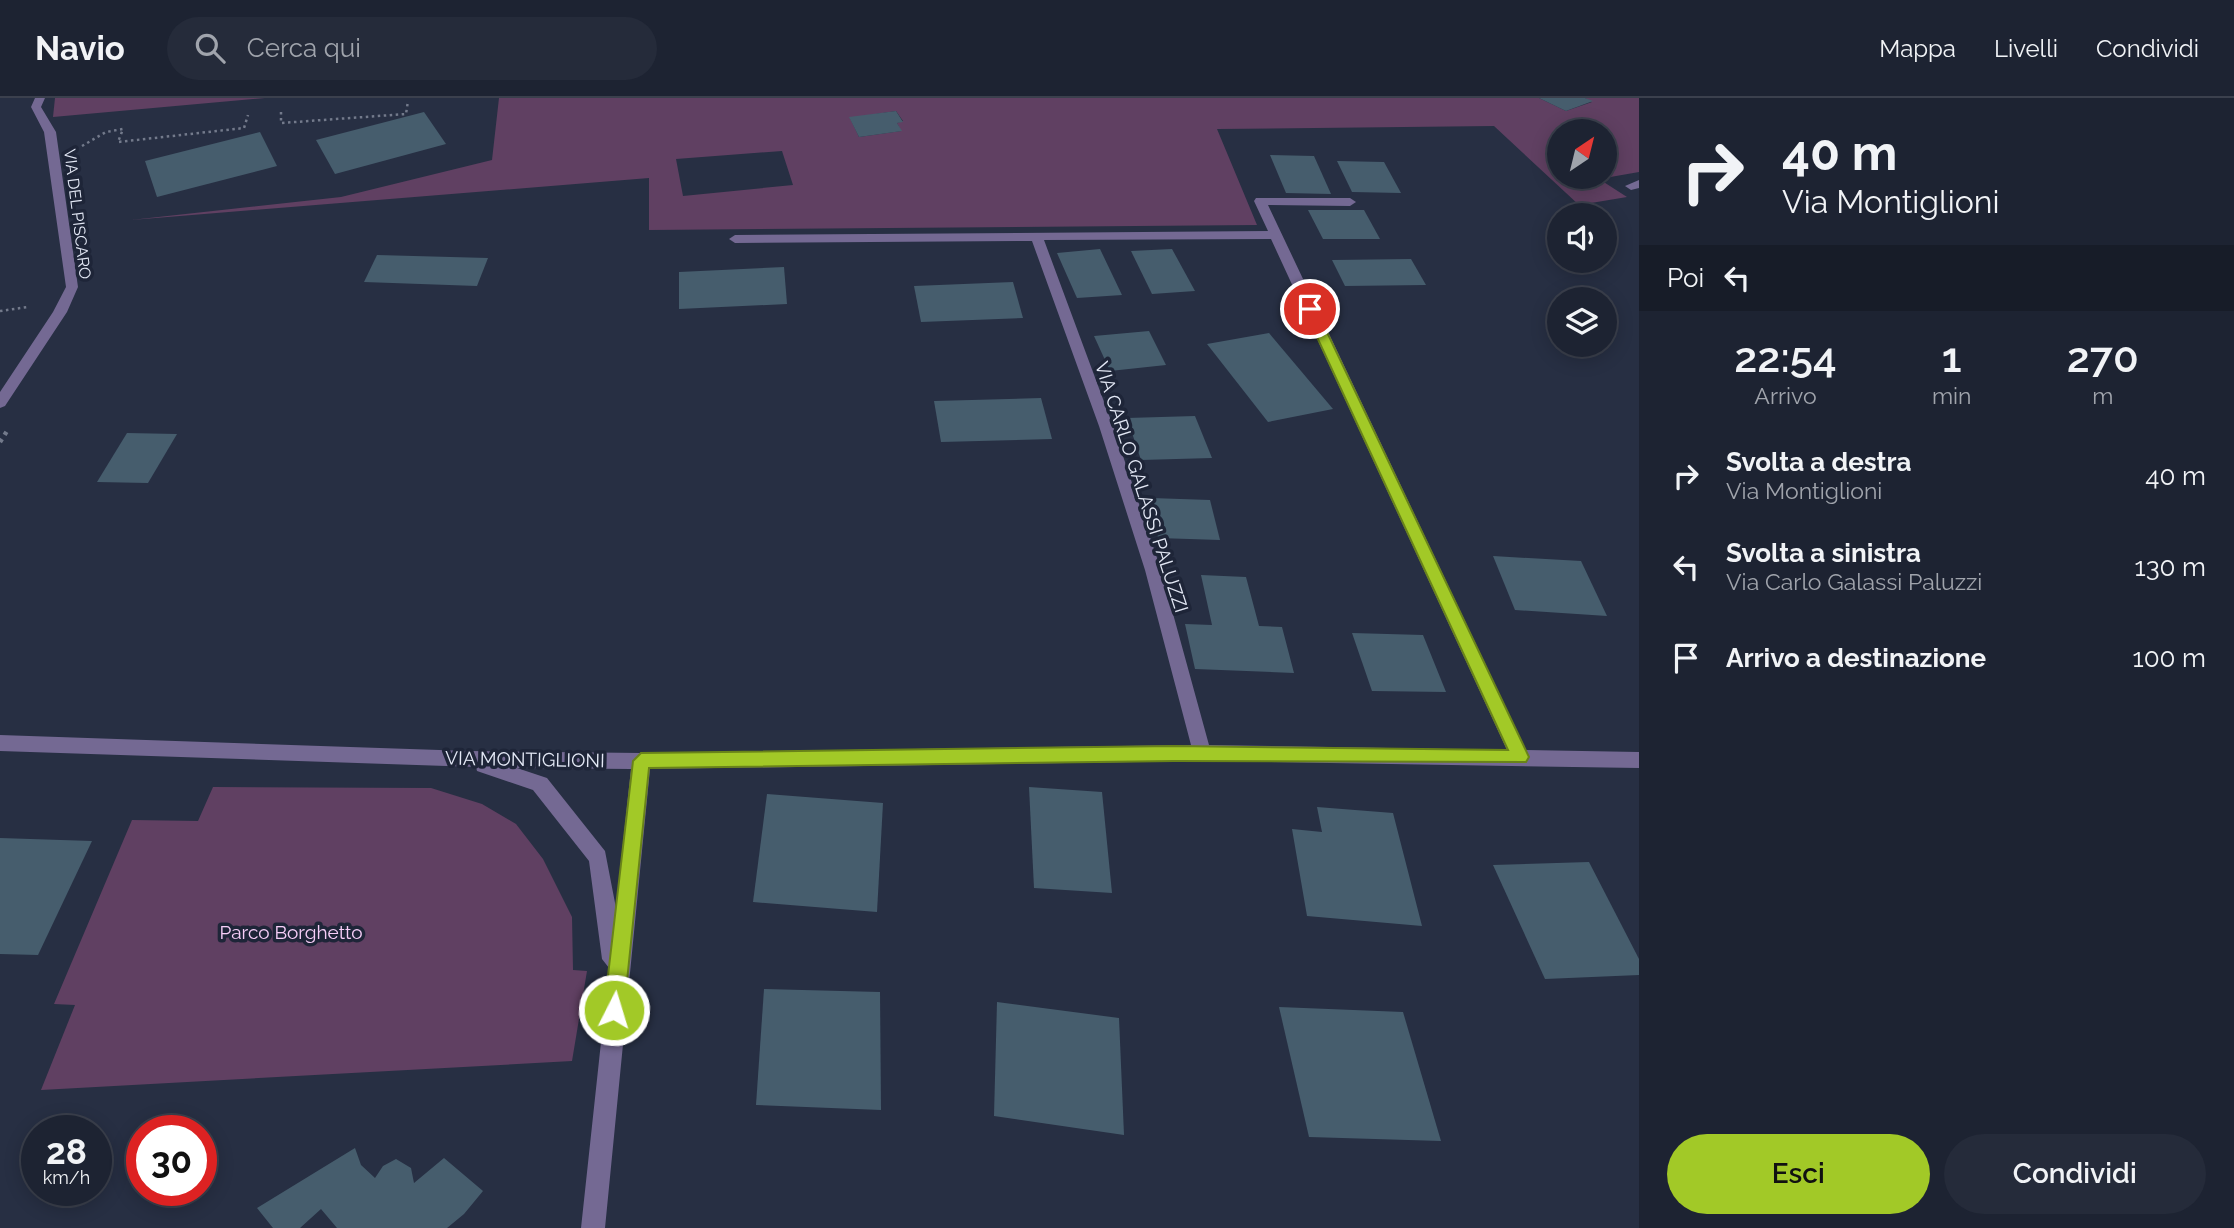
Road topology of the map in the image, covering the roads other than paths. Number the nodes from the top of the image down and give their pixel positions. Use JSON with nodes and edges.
{"nodes":[{"id":1,"x":40,"y":98,"type":"edge"},
{"id":2,"x":1350,"y":202,"type":"dead end"},
{"id":3,"x":1036,"y":235,"type":"junction"},
{"id":4,"x":1275,"y":235,"type":"junction"},
{"id":5,"x":735,"y":239,"type":"dead end"},
{"id":6,"x":0,"y":403,"type":"edge"},
{"id":7,"x":0,"y":743,"type":"edge"},
{"id":8,"x":1202,"y":753,"type":"junction"},
{"id":9,"x":1520,"y":757,"type":"junction"},
{"id":10,"x":469,"y":760,"type":"junction"},
{"id":11,"x":1639,"y":760,"type":"edge"},
{"id":12,"x":641,"y":761,"type":"junction"},
{"id":13,"x":616,"y":983,"type":"junction"},
{"id":14,"x":593,"y":1228,"type":"edge"}],
"edges":[{"from":1,"to":6,"type":"street","name":"VIA DEL PISCARO"},
{"from":2,"to":4,"type":"street"},
{"from":3,"to":4,"type":"street"},
{"from":3,"to":5,"type":"street"},
{"from":3,"to":8,"type":"street","name":"VIA CARLO GALASSI PALUZZI"},
{"from":4,"to":9,"type":"street"},
{"from":7,"to":10,"type":"street","name":"VIA MONTIGLIONI"},
{"from":8,"to":9,"type":"street","name":"VIA MONTIGLIONI"},
{"from":8,"to":12,"type":"street","name":"VIA MONTIGLIONI"},
{"from":9,"to":11,"type":"street","name":"VIA MONTIGLIONI"},
{"from":10,"to":12,"type":"street","name":"VIA MONTIGLIONI"},
{"from":10,"to":13,"type":"street"},
{"from":12,"to":13,"type":"street"},
{"from":13,"to":14,"type":"street"}]}
